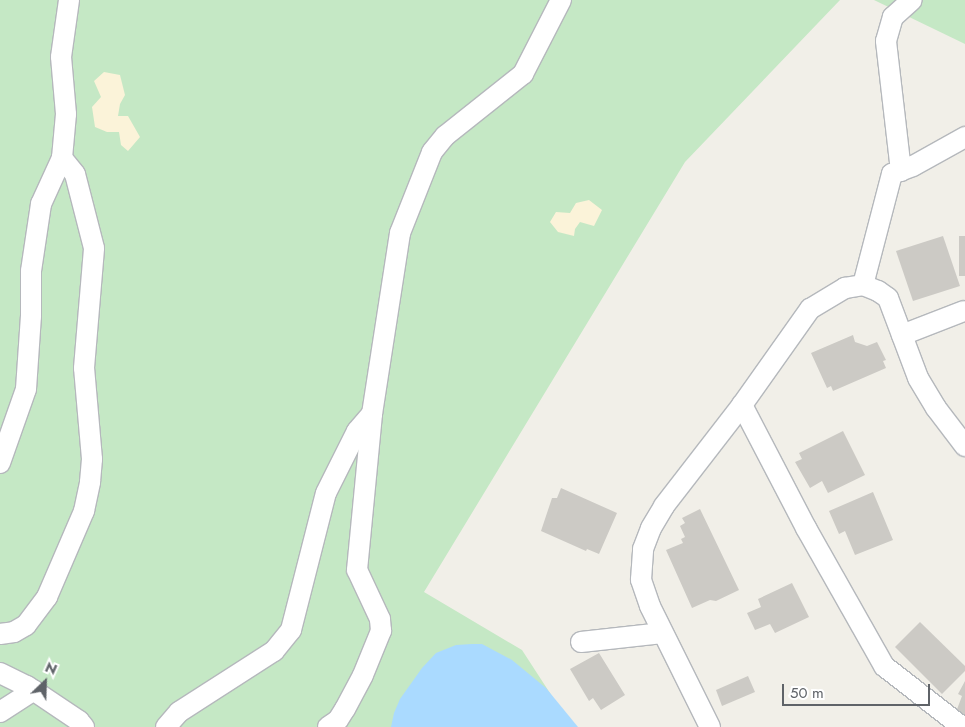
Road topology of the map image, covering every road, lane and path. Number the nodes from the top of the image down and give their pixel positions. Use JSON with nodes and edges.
{"nodes":[{"id":1,"x":69,"y":0,"type":"edge"},
{"id":2,"x":561,"y":0,"type":"edge"},
{"id":3,"x":912,"y":0,"type":"edge"},
{"id":4,"x":965,"y":137,"type":"edge"},
{"id":5,"x":62,"y":158,"type":"junction"},
{"id":6,"x":901,"y":171,"type":"junction"},
{"id":7,"x":864,"y":285,"type":"junction"},
{"id":8,"x":964,"y":311,"type":"edge"},
{"id":9,"x":902,"y":335,"type":"junction"},
{"id":10,"x":742,"y":404,"type":"junction"},
{"id":11,"x":372,"y":414,"type":"junction"},
{"id":12,"x":965,"y":446,"type":"edge"},
{"id":13,"x":0,"y":464,"type":"edge"},
{"id":14,"x":663,"y":633,"type":"junction"},
{"id":15,"x":0,"y":634,"type":"edge"},
{"id":16,"x":581,"y":642,"type":"dead end"},
{"id":17,"x":0,"y":673,"type":"edge"},
{"id":18,"x":34,"y":690,"type":"junction"},
{"id":19,"x":0,"y":712,"type":"edge"},
{"id":20,"x":84,"y":727,"type":"edge"},
{"id":21,"x":166,"y":727,"type":"edge"},
{"id":22,"x":328,"y":727,"type":"edge"},
{"id":23,"x":710,"y":727,"type":"edge"},
{"id":24,"x":962,"y":727,"type":"edge"}],
"edges":[{"from":1,"to":5,"type":"street"},
{"from":2,"to":11,"type":"street"},
{"from":3,"to":6,"type":"street"},
{"from":4,"to":6,"type":"street"},
{"from":5,"to":13,"type":"street"},
{"from":5,"to":15,"type":"street"},
{"from":6,"to":7,"type":"street"},
{"from":7,"to":9,"type":"street"},
{"from":7,"to":10,"type":"street"},
{"from":8,"to":9,"type":"street"},
{"from":9,"to":12,"type":"street"},
{"from":10,"to":14,"type":"street"},
{"from":10,"to":24,"type":"street"},
{"from":11,"to":21,"type":"street"},
{"from":11,"to":22,"type":"street"},
{"from":14,"to":16,"type":"street"},
{"from":14,"to":23,"type":"street"},
{"from":17,"to":18,"type":"street"},
{"from":18,"to":19,"type":"street"},
{"from":18,"to":20,"type":"street"}]}
